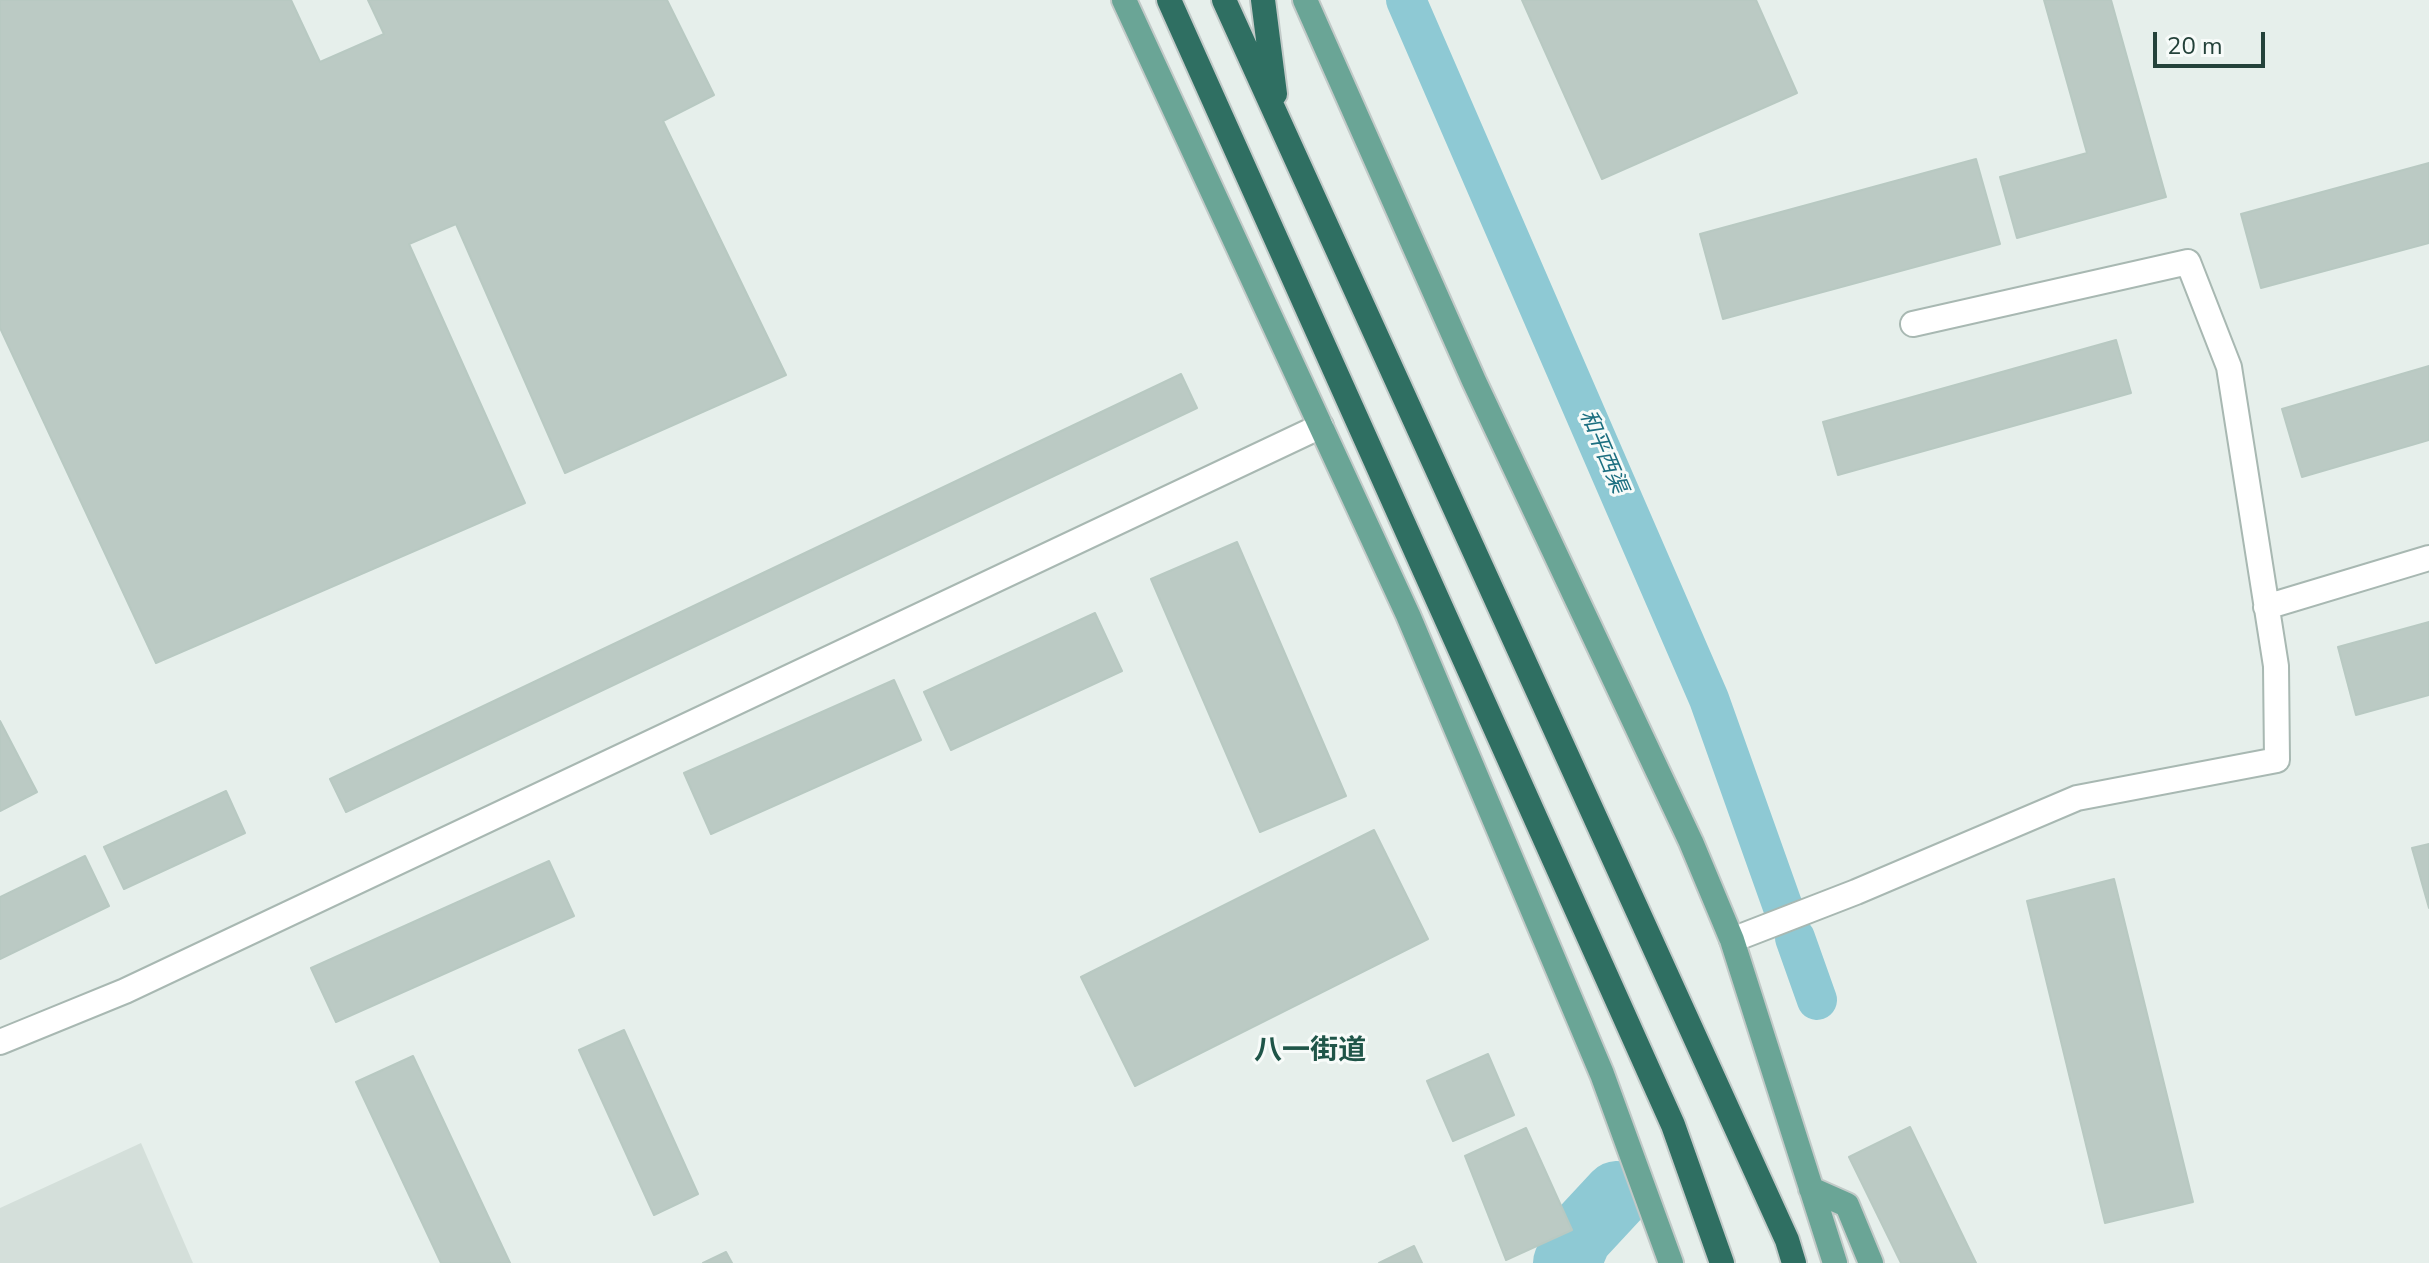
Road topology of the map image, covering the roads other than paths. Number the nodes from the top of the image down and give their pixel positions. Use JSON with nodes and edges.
{"nodes":[{"id":1,"x":1124,"y":0,"type":"edge"},
{"id":2,"x":1169,"y":0,"type":"edge"},
{"id":3,"x":1224,"y":0,"type":"edge"},
{"id":4,"x":1263,"y":0,"type":"edge"},
{"id":5,"x":1305,"y":0,"type":"edge"},
{"id":6,"x":1278,"y":120,"type":"junction"},
{"id":7,"x":1913,"y":324,"type":"dead end"},
{"id":8,"x":1321,"y":426,"type":"junction"},
{"id":9,"x":2429,"y":558,"type":"edge"},
{"id":10,"x":2266,"y":607,"type":"junction"},
{"id":11,"x":1732,"y":940,"type":"junction"},
{"id":12,"x":0,"y":1042,"type":"edge"},
{"id":13,"x":1811,"y":1189,"type":"junction"},
{"id":14,"x":1671,"y":1263,"type":"edge"},
{"id":15,"x":1722,"y":1263,"type":"edge"},
{"id":16,"x":1794,"y":1263,"type":"edge"},
{"id":17,"x":1835,"y":1263,"type":"edge"},
{"id":18,"x":1871,"y":1263,"type":"edge"}],
"edges":[{"from":1,"to":8,"type":"main road"},
{"from":2,"to":15,"type":"highway"},
{"from":3,"to":6,"type":"highway"},
{"from":4,"to":6,"type":"highway"},
{"from":5,"to":11,"type":"main road"},
{"from":6,"to":16,"type":"highway"},
{"from":7,"to":10,"type":"street"},
{"from":8,"to":12,"type":"street"},
{"from":8,"to":14,"type":"main road"},
{"from":9,"to":10,"type":"street"},
{"from":10,"to":11,"type":"street"},
{"from":11,"to":13,"type":"main road"},
{"from":13,"to":17,"type":"main road"},
{"from":13,"to":18,"type":"main road"}]}
